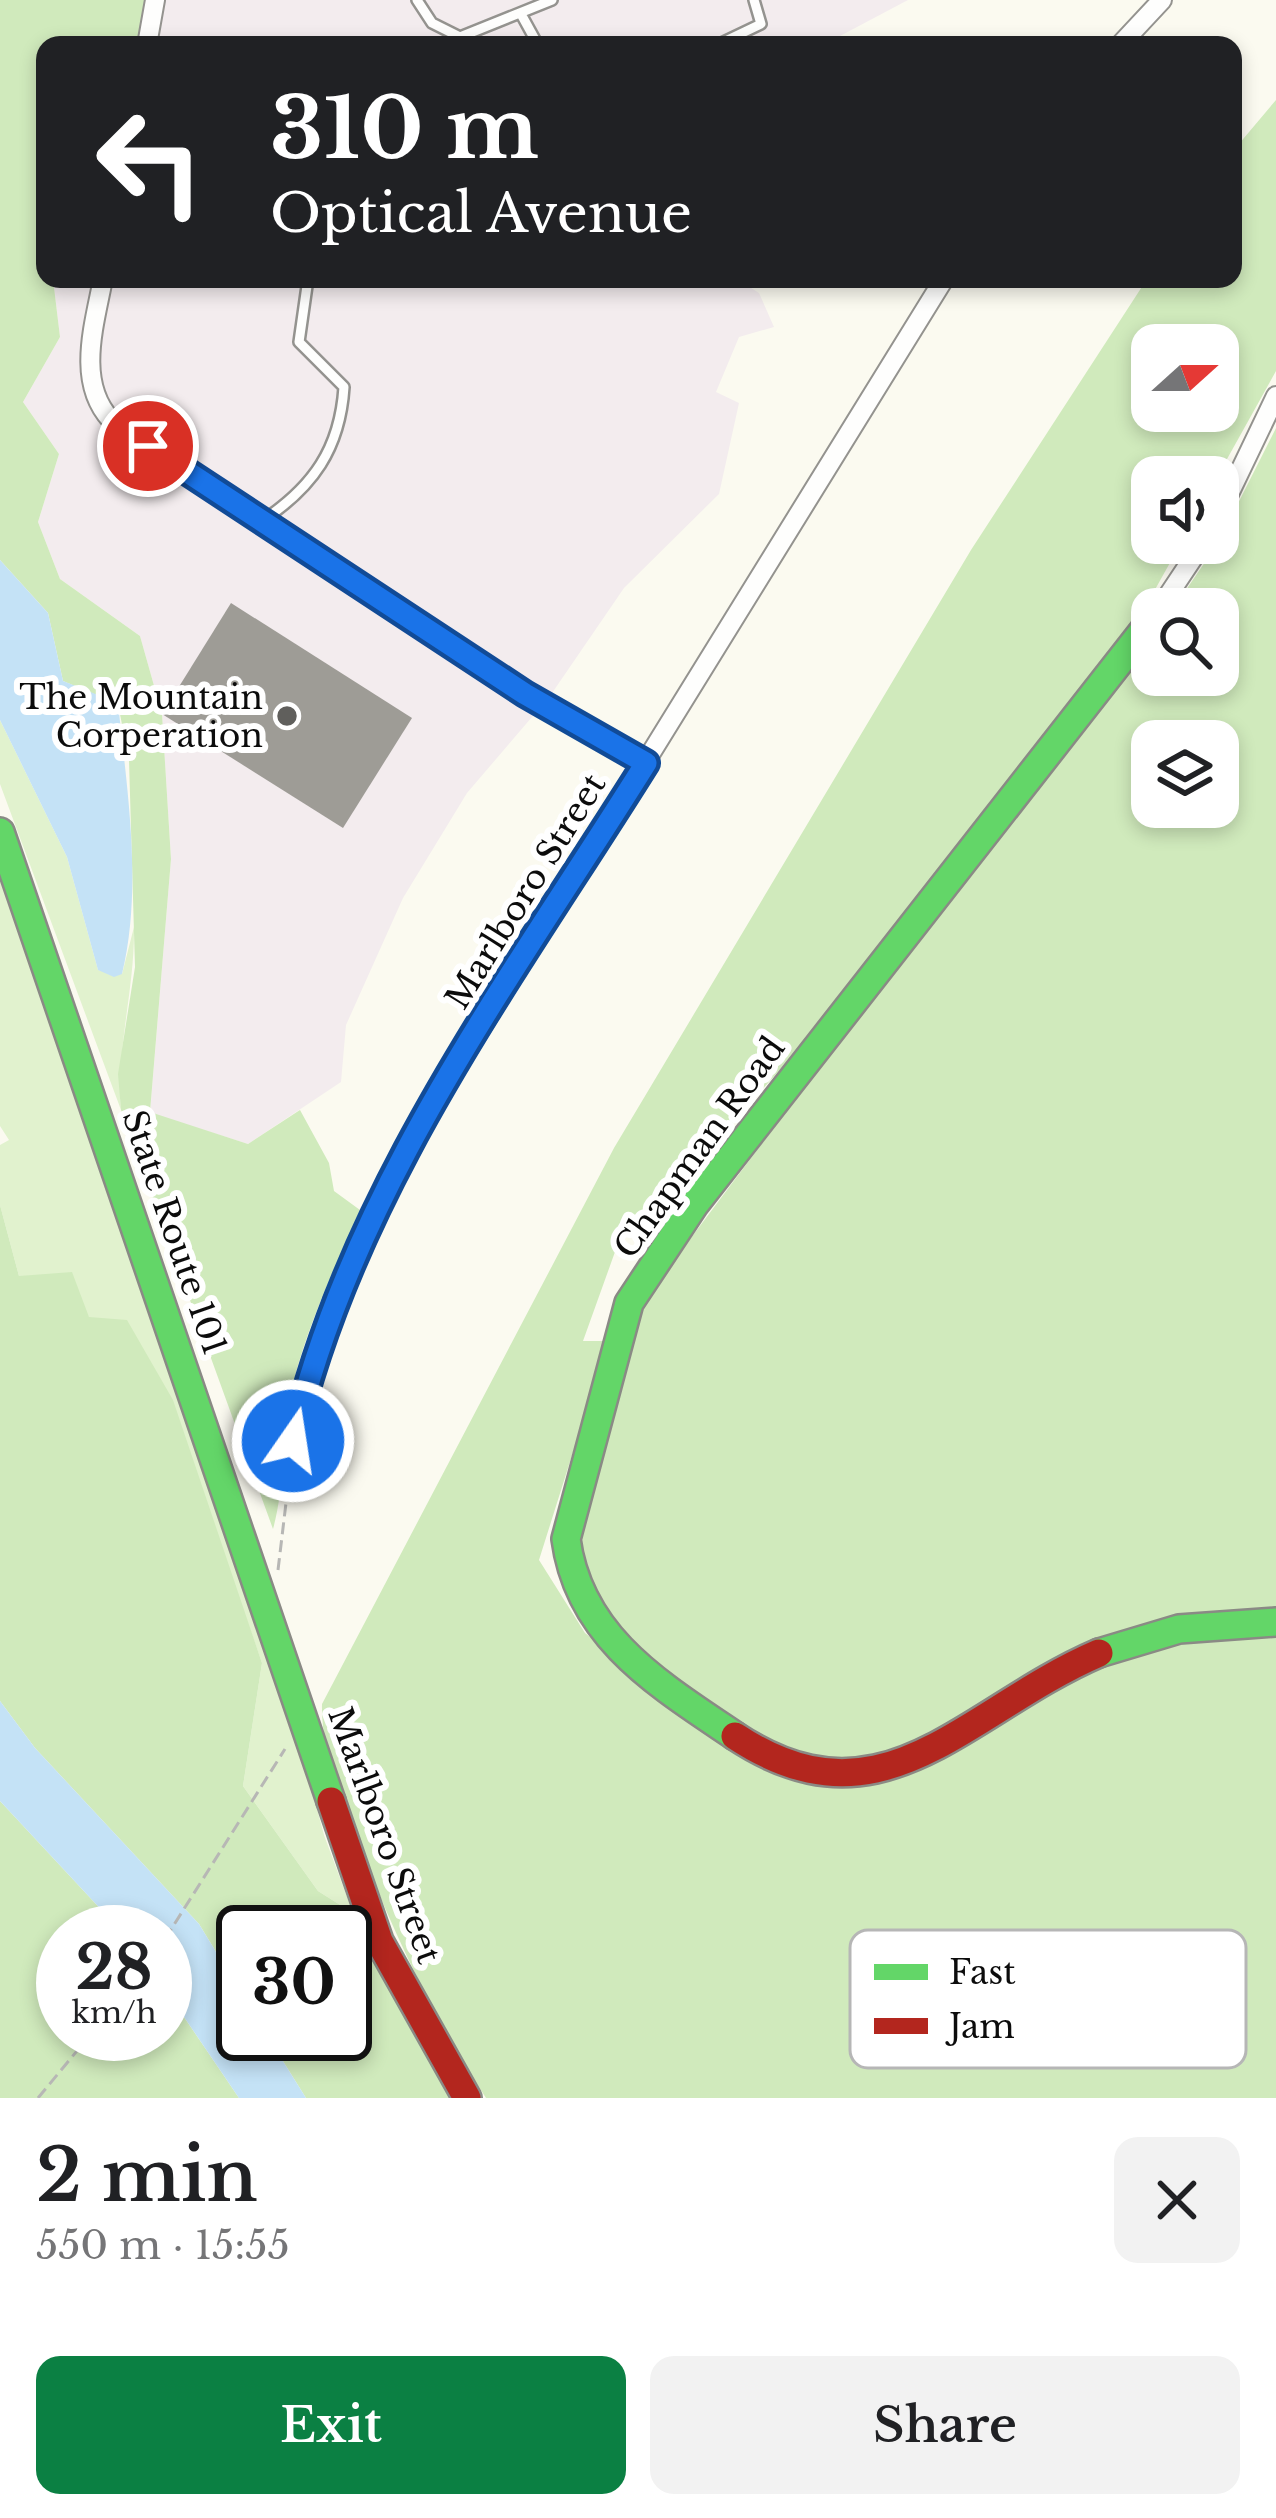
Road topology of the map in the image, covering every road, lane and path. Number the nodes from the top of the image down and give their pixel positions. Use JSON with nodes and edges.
{"nodes":[{"id":1,"x":155,"y":0,"type":"edge"},
{"id":2,"x":417,"y":0,"type":"edge"},
{"id":3,"x":552,"y":0,"type":"edge"},
{"id":4,"x":754,"y":0,"type":"edge"},
{"id":5,"x":1162,"y":0,"type":"edge"},
{"id":6,"x":521,"y":14,"type":"junction"},
{"id":7,"x":149,"y":36,"type":"edge"},
{"id":8,"x":456,"y":36,"type":"edge"},
{"id":9,"x":465,"y":36,"type":"edge"},
{"id":10,"x":533,"y":36,"type":"edge"},
{"id":11,"x":736,"y":36,"type":"edge"},
{"id":12,"x":1128,"y":36,"type":"edge"},
{"id":13,"x":103,"y":288,"type":"edge"},
{"id":14,"x":307,"y":288,"type":"edge"},
{"id":15,"x":938,"y":288,"type":"edge"},
{"id":16,"x":1276,"y":395,"type":"edge"},
{"id":17,"x":1239,"y":473,"type":"edge"},
{"id":18,"x":262,"y":521,"type":"junction"},
{"id":19,"x":1131,"y":647,"type":"edge"},
{"id":20,"x":646,"y":763,"type":"junction"},
{"id":21,"x":0,"y":832,"type":"edge"},
{"id":22,"x":293,"y":1441,"type":"joint"},
{"id":23,"x":277,"y":1578,"type":"dead end"},
{"id":24,"x":1276,"y":1622,"type":"edge"},
{"id":25,"x":282,"y":1655,"type":"joint"},
{"id":26,"x":278,"y":1753,"type":"dead end"},
{"id":27,"x":189,"y":1905,"type":"edge"},
{"id":28,"x":69,"y":2061,"type":"edge"},
{"id":29,"x":38,"y":2098,"type":"edge"},
{"id":30,"x":467,"y":2098,"type":"edge"}],
"edges":[{"from":1,"to":7,"type":"street"},
{"from":2,"to":8,"type":"lane"},
{"from":3,"to":6,"type":"lane"},
{"from":4,"to":11,"type":"lane"},
{"from":5,"to":12,"type":"street"},
{"from":6,"to":9,"type":"lane"},
{"from":6,"to":10,"type":"lane"},
{"from":13,"to":18,"type":"street"},
{"from":14,"to":18,"type":"lane"},
{"from":15,"to":20,"type":"street","name":"Marlboro Street"},
{"from":16,"to":17,"type":"street"},
{"from":18,"to":20,"type":"street"},
{"from":19,"to":24,"type":"main road","name":"Chapman Road"},
{"from":20,"to":22,"type":"street","name":"Marlboro Street"},
{"from":21,"to":25,"type":"main road","name":"State Route 101"},
{"from":22,"to":23,"type":"path"},
{"from":25,"to":30,"type":"main road","name":"Marlboro Street"},
{"from":26,"to":27,"type":"path"},
{"from":28,"to":29,"type":"path"}]}
